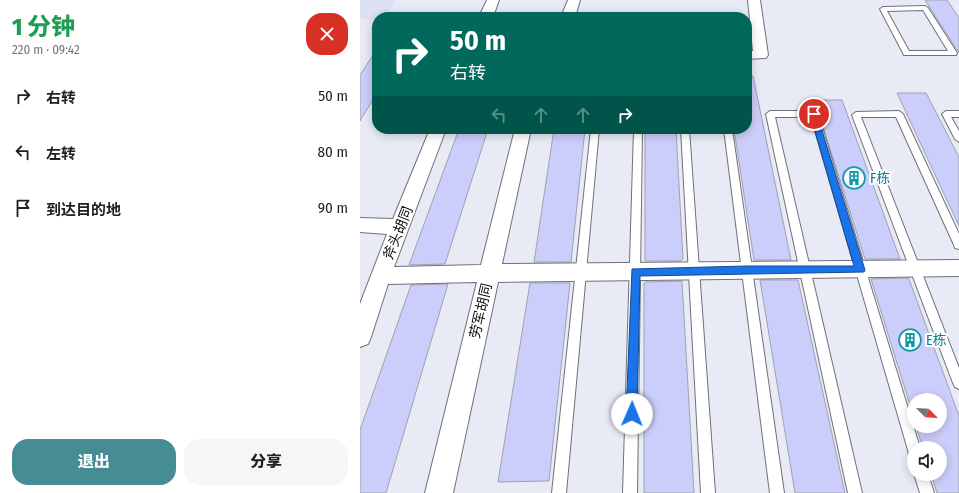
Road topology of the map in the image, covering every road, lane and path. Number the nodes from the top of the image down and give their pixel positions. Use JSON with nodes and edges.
{"nodes":[{"id":1,"x":493,"y":0,"type":"edge"},
{"id":2,"x":574,"y":0,"type":"edge"},
{"id":3,"x":754,"y":0,"type":"edge"},
{"id":4,"x":898,"y":0,"type":"edge"},
{"id":5,"x":902,"y":8,"type":"junction"},
{"id":6,"x":488,"y":12,"type":"edge"},
{"id":7,"x":570,"y":12,"type":"edge"},
{"id":8,"x":752,"y":55,"type":"edge"},
{"id":9,"x":959,"y":114,"type":"edge"},
{"id":10,"x":436,"y":134,"type":"edge"},
{"id":11,"x":522,"y":134,"type":"edge"},
{"id":12,"x":594,"y":134,"type":"edge"},
{"id":13,"x":638,"y":134,"type":"edge"},
{"id":14,"x":685,"y":134,"type":"edge"},
{"id":15,"x":729,"y":134,"type":"edge"},
{"id":16,"x":959,"y":139,"type":"edge"},
{"id":17,"x":360,"y":225,"type":"edge"},
{"id":18,"x":400,"y":227,"type":"junction"},
{"id":19,"x":959,"y":246,"type":"edge"},
{"id":20,"x":915,"y":268,"type":"junction"},
{"id":21,"x":959,"y":268,"type":"edge"},
{"id":22,"x":747,"y":269,"type":"junction"},
{"id":23,"x":860,"y":270,"type":"junction"},
{"id":24,"x":694,"y":271,"type":"junction"},
{"id":25,"x":805,"y":271,"type":"junction"},
{"id":26,"x":490,"y":272,"type":"junction"},
{"id":27,"x":580,"y":272,"type":"junction"},
{"id":28,"x":635,"y":272,"type":"junction"},
{"id":29,"x":380,"y":276,"type":"junction"},
{"id":30,"x":360,"y":337,"type":"edge"},
{"id":31,"x":959,"y":383,"type":"edge"},
{"id":32,"x":911,"y":441,"type":"edge"},
{"id":33,"x":923,"y":481,"type":"edge"},
{"id":34,"x":439,"y":493,"type":"edge"},
{"id":35,"x":559,"y":493,"type":"edge"},
{"id":36,"x":630,"y":493,"type":"edge"},
{"id":37,"x":708,"y":493,"type":"edge"},
{"id":38,"x":778,"y":493,"type":"edge"},
{"id":39,"x":855,"y":493,"type":"edge"},
{"id":40,"x":927,"y":493,"type":"edge"}],
"edges":[{"from":1,"to":6,"type":"street"},
{"from":2,"to":7,"type":"street"},
{"from":3,"to":8,"type":"street"},
{"from":4,"to":5,"type":"lane"},
{"from":5,"to":5,"type":"lane"},
{"from":9,"to":16,"type":"lane"},
{"from":10,"to":18,"type":"street","name":"斧头胡同"},
{"from":11,"to":26,"type":"street","name":"劳军胡同"},
{"from":12,"to":27,"type":"lane"},
{"from":13,"to":28,"type":"lane"},
{"from":14,"to":24,"type":"lane"},
{"from":15,"to":22,"type":"lane"},
{"from":17,"to":18,"type":"street"},
{"from":18,"to":29,"type":"street","name":"斧头胡同"},
{"from":19,"to":20,"type":"lane"},
{"from":20,"to":21,"type":"street"},
{"from":20,"to":23,"type":"street"},
{"from":20,"to":31,"type":"lane"},
{"from":22,"to":24,"type":"street"},
{"from":22,"to":25,"type":"street"},
{"from":22,"to":38,"type":"lane"},
{"from":23,"to":25,"type":"street"},
{"from":23,"to":25,"type":"lane"},
{"from":23,"to":32,"type":"lane"},
{"from":24,"to":28,"type":"street"},
{"from":24,"to":37,"type":"lane"},
{"from":25,"to":39,"type":"lane"},
{"from":26,"to":27,"type":"street"},
{"from":26,"to":29,"type":"street"},
{"from":26,"to":34,"type":"street","name":"劳军胡同"},
{"from":27,"to":28,"type":"street"},
{"from":27,"to":35,"type":"lane"},
{"from":28,"to":36,"type":"lane"},
{"from":29,"to":30,"type":"street","name":"斧头胡同"},
{"from":33,"to":40,"type":"lane"}]}
